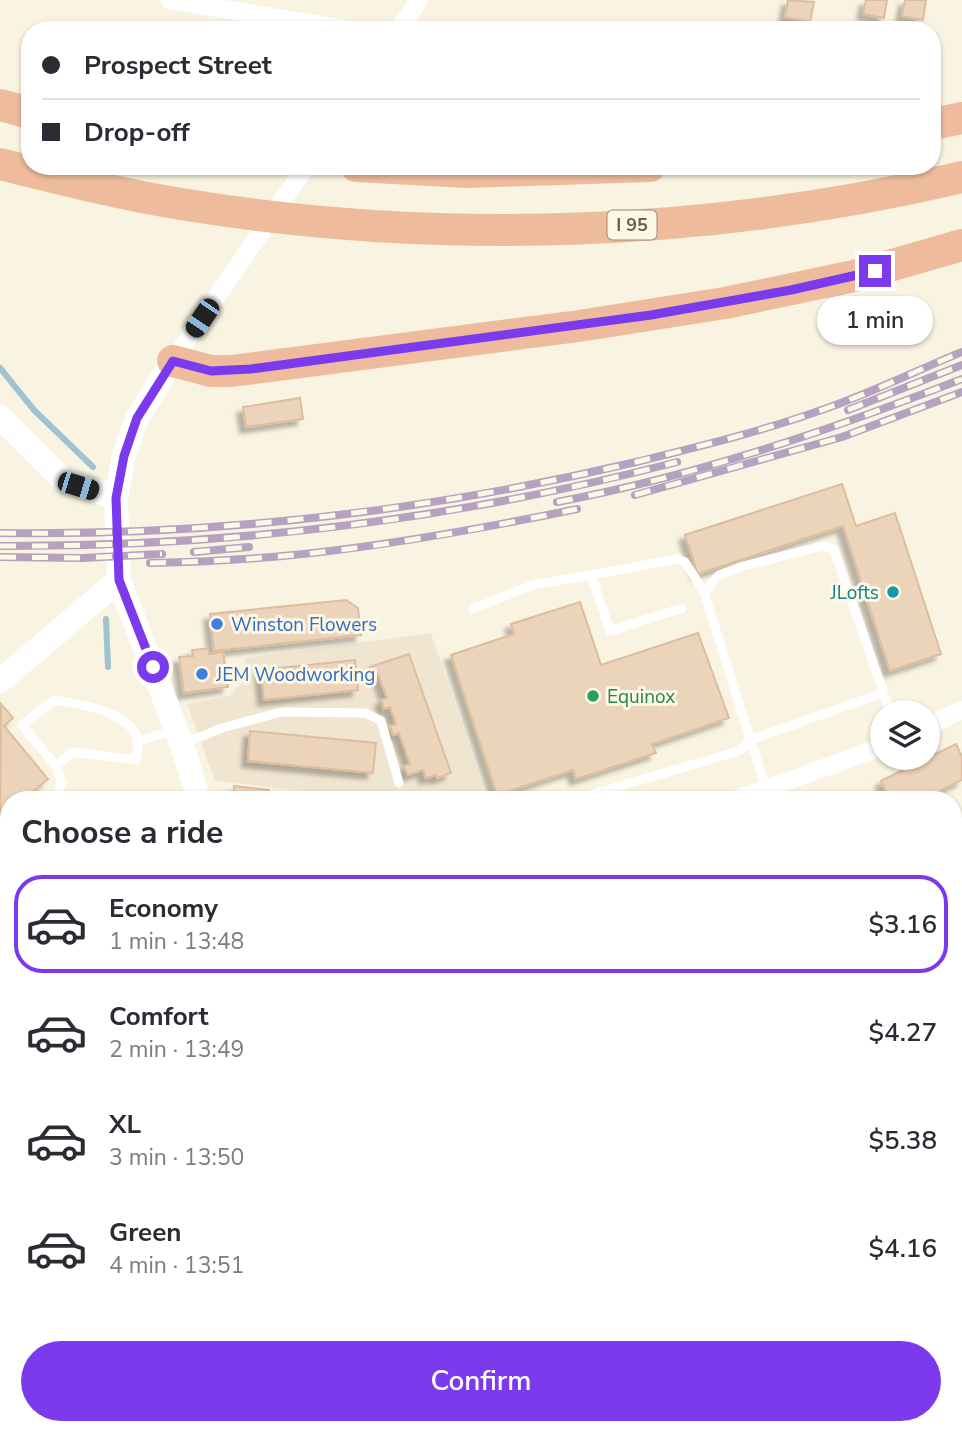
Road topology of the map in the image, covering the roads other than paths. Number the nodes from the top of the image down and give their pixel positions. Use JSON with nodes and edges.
{"nodes":[{"id":1,"x":170,"y":0,"type":"edge"},
{"id":2,"x":419,"y":0,"type":"edge"},
{"id":3,"x":295,"y":21,"type":"edge"},
{"id":4,"x":404,"y":21,"type":"edge"},
{"id":5,"x":0,"y":105,"type":"edge"},
{"id":6,"x":21,"y":111,"type":"edge"},
{"id":7,"x":962,"y":118,"type":"edge"},
{"id":8,"x":941,"y":122,"type":"edge"},
{"id":9,"x":0,"y":164,"type":"edge"},
{"id":10,"x":21,"y":169,"type":"edge"},
{"id":11,"x":47,"y":175,"type":"edge"},
{"id":12,"x":300,"y":175,"type":"edge"},
{"id":13,"x":962,"y":177,"type":"edge"},
{"id":14,"x":962,"y":245,"type":"edge"},
{"id":15,"x":173,"y":361,"type":"junction"},
{"id":16,"x":0,"y":417,"type":"edge"},
{"id":17,"x":116,"y":498,"type":"junction"},
{"id":18,"x":591,"y":575,"type":"junction"},
{"id":19,"x":119,"y":580,"type":"junction"},
{"id":20,"x":704,"y":592,"type":"junction"},
{"id":21,"x":682,"y":608,"type":"dead end"},
{"id":22,"x":473,"y":610,"type":"dead end"},
{"id":23,"x":0,"y":681,"type":"edge"},
{"id":24,"x":883,"y":693,"type":"junction"},
{"id":25,"x":886,"y":700,"type":"edge"},
{"id":26,"x":962,"y":710,"type":"edge"},
{"id":27,"x":940,"y":720,"type":"edge"},
{"id":28,"x":179,"y":737,"type":"junction"},
{"id":29,"x":750,"y":740,"type":"junction"},
{"id":30,"x":139,"y":741,"type":"junction"},
{"id":31,"x":870,"y":751,"type":"edge"},
{"id":32,"x":57,"y":766,"type":"junction"},
{"id":33,"x":399,"y":783,"type":"dead end"},
{"id":34,"x":766,"y":789,"type":"junction"},
{"id":35,"x":58,"y":791,"type":"edge"},
{"id":36,"x":196,"y":791,"type":"edge"},
{"id":37,"x":603,"y":791,"type":"edge"},
{"id":38,"x":760,"y":791,"type":"edge"}],
"edges":[{"from":1,"to":3,"type":"street"},
{"from":2,"to":4,"type":"street"},
{"from":5,"to":6,"type":"highway"},
{"from":7,"to":8,"type":"highway"},
{"from":9,"to":10,"type":"highway","number":"I 95"},
{"from":11,"to":13,"type":"highway","number":"I 95"},
{"from":12,"to":15,"type":"street"},
{"from":14,"to":15,"type":"highway"},
{"from":15,"to":17,"type":"main road"},
{"from":16,"to":17,"type":"main road"},
{"from":17,"to":19,"type":"main road"},
{"from":18,"to":20,"type":"lane"},
{"from":18,"to":21,"type":"lane"},
{"from":18,"to":22,"type":"lane"},
{"from":19,"to":23,"type":"main road"},
{"from":19,"to":28,"type":"main road"},
{"from":20,"to":24,"type":"lane"},
{"from":20,"to":29,"type":"lane"},
{"from":24,"to":25,"type":"lane"},
{"from":24,"to":29,"type":"lane"},
{"from":26,"to":27,"type":"street"},
{"from":28,"to":30,"type":"lane"},
{"from":28,"to":33,"type":"lane"},
{"from":28,"to":36,"type":"main road"},
{"from":29,"to":34,"type":"lane"},
{"from":29,"to":37,"type":"lane"},
{"from":30,"to":32,"type":"lane"},
{"from":30,"to":32,"type":"lane"},
{"from":31,"to":34,"type":"street"},
{"from":32,"to":35,"type":"lane"},
{"from":34,"to":38,"type":"street"}]}
